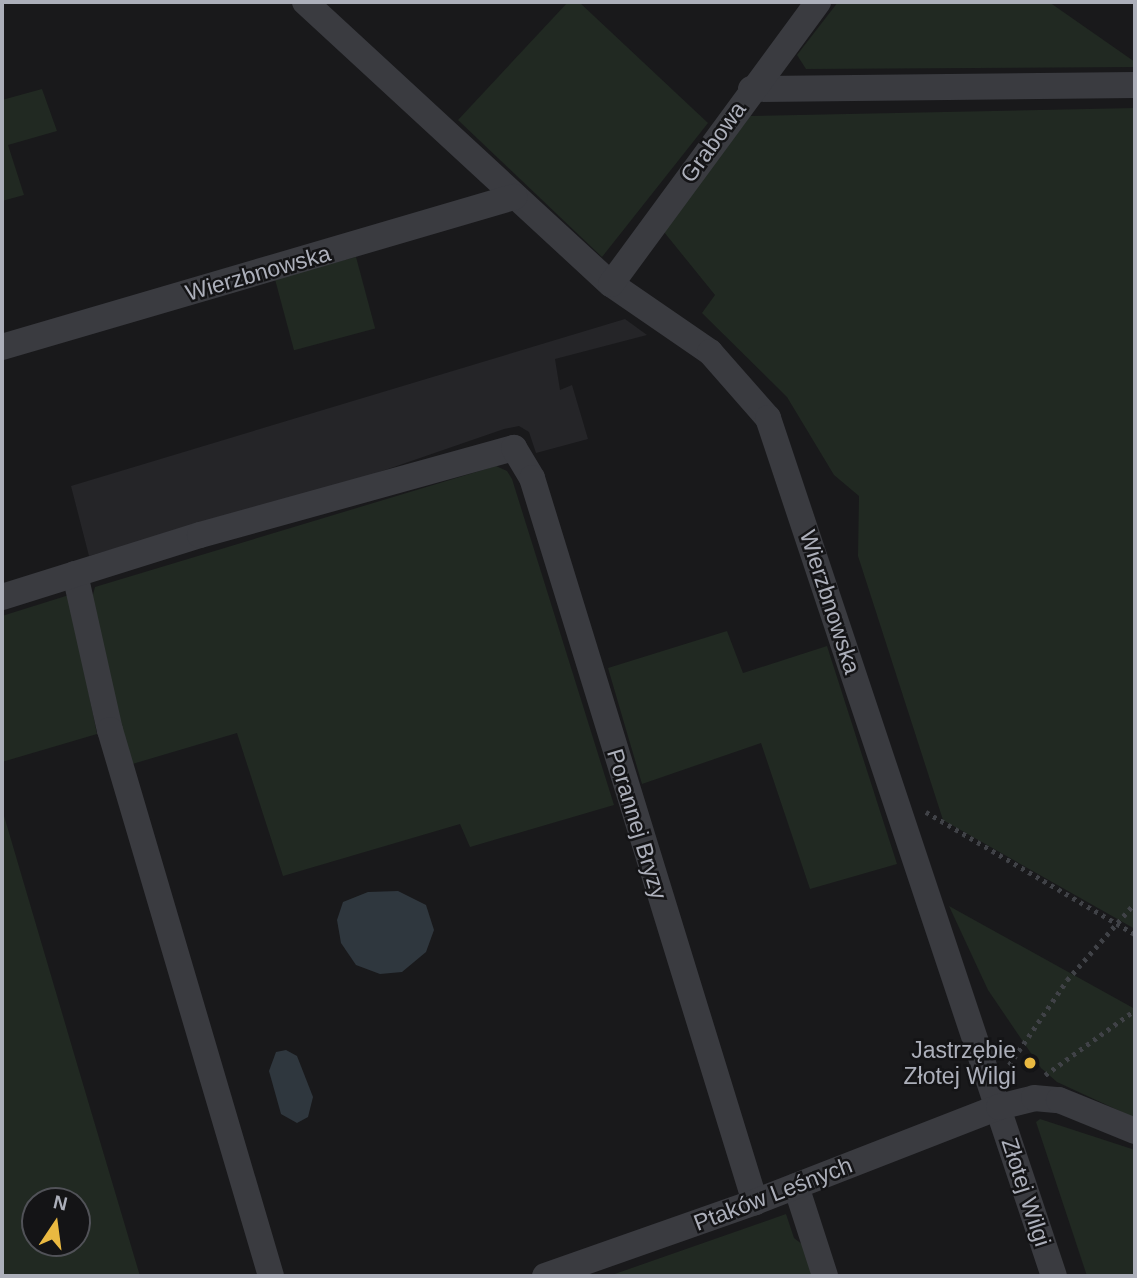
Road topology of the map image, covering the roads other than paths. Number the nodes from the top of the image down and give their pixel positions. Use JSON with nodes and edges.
{"nodes":[{"id":1,"x":305,"y":2,"type":"edge"},
{"id":2,"x":818,"y":2,"type":"edge"},
{"id":3,"x":1134,"y":85,"type":"edge"},
{"id":4,"x":751,"y":89,"type":"junction"},
{"id":5,"x":514,"y":197,"type":"junction"},
{"id":6,"x":611,"y":284,"type":"junction"},
{"id":7,"x":2,"y":347,"type":"edge"},
{"id":8,"x":75,"y":574,"type":"junction"},
{"id":9,"x":2,"y":597,"type":"edge"},
{"id":10,"x":1004,"y":1099,"type":"junction"},
{"id":11,"x":1135,"y":1131,"type":"edge"},
{"id":12,"x":796,"y":1186,"type":"junction"},
{"id":13,"x":755,"y":1202,"type":"junction"},
{"id":14,"x":271,"y":1276,"type":"edge"},
{"id":15,"x":545,"y":1276,"type":"edge"},
{"id":16,"x":825,"y":1276,"type":"edge"},
{"id":17,"x":1054,"y":1276,"type":"edge"}],
"edges":[{"from":1,"to":5,"type":"street","name":"Wierzbnowska"},
{"from":2,"to":4,"type":"street","name":"Grabowa"},
{"from":3,"to":4,"type":"street"},
{"from":4,"to":6,"type":"street","name":"Grabowa"},
{"from":5,"to":6,"type":"street","name":"Wierzbnowska"},
{"from":5,"to":7,"type":"street","name":"Wierzbnowska"},
{"from":6,"to":10,"type":"street","name":"Wierzbnowska"},
{"from":8,"to":9,"type":"street"},
{"from":8,"to":13,"type":"street","name":"Porannej Bryzy"},
{"from":8,"to":14,"type":"street"},
{"from":10,"to":11,"type":"street","name":"Ptaków Leśnych"},
{"from":10,"to":12,"type":"street","name":"Ptaków Leśnych"},
{"from":10,"to":17,"type":"street","name":"Złotej Wilgi"},
{"from":12,"to":13,"type":"street","name":"Ptaków Leśnych"},
{"from":12,"to":16,"type":"street"},
{"from":13,"to":15,"type":"street","name":"Ptaków Leśnych"}]}
